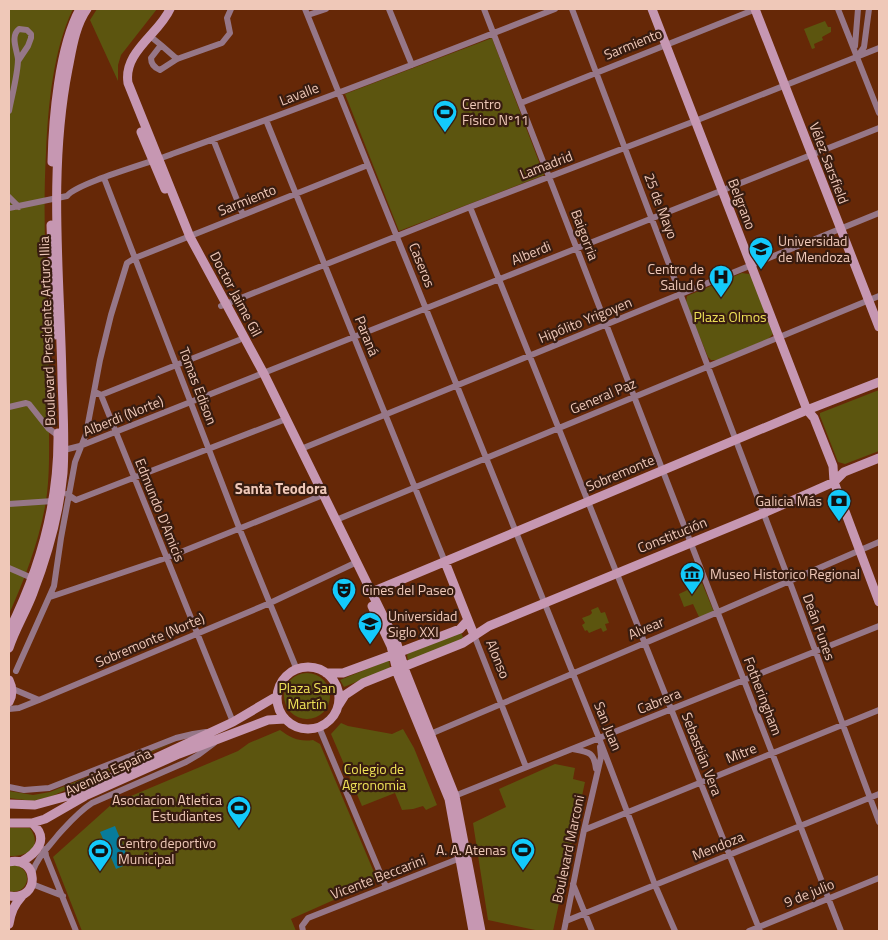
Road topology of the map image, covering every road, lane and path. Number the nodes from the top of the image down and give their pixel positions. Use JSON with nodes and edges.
{"nodes":[{"id":1,"x":80,"y":9,"type":"edge"},
{"id":2,"x":87,"y":9,"type":"edge"},
{"id":3,"x":164,"y":9,"type":"edge"},
{"id":4,"x":170,"y":9,"type":"edge"},
{"id":5,"x":231,"y":9,"type":"edge"},
{"id":6,"x":326,"y":9,"type":"edge"},
{"id":7,"x":389,"y":9,"type":"edge"},
{"id":8,"x":484,"y":9,"type":"edge"},
{"id":9,"x":556,"y":9,"type":"edge"},
{"id":10,"x":572,"y":9,"type":"edge"},
{"id":11,"x":652,"y":9,"type":"edge"},
{"id":12,"x":755,"y":9,"type":"edge"},
{"id":13,"x":838,"y":9,"type":"edge"},
{"id":14,"x":858,"y":9,"type":"edge"},
{"id":15,"x":869,"y":9,"type":"edge"},
{"id":16,"x":307,"y":12,"type":"edge"},
{"id":17,"x":493,"y":33,"type":"junction"},
{"id":18,"x":150,"y":36,"type":"junction"},
{"id":19,"x":666,"y":44,"type":"junction"},
{"id":20,"x":161,"y":46,"type":"junction"},
{"id":21,"x":879,"y":48,"type":"edge"},
{"id":22,"x":858,"y":57,"type":"junction"},
{"id":23,"x":177,"y":58,"type":"junction"},
{"id":24,"x":18,"y":61,"type":"dead end"},
{"id":25,"x":412,"y":65,"type":"junction"},
{"id":26,"x":597,"y":73,"type":"junction"},
{"id":27,"x":785,"y":86,"type":"junction"},
{"id":28,"x":339,"y":92,"type":"junction"},
{"id":29,"x":521,"y":103,"type":"junction"},
{"id":30,"x":9,"y":111,"type":"edge"},
{"id":31,"x":879,"y":113,"type":"edge"},
{"id":32,"x":266,"y":120,"type":"junction"},
{"id":33,"x":695,"y":121,"type":"junction"},
{"id":34,"x":879,"y":128,"type":"edge"},
{"id":35,"x":213,"y":140,"type":"junction"},
{"id":36,"x":626,"y":148,"type":"junction"},
{"id":37,"x":811,"y":155,"type":"junction"},
{"id":38,"x":156,"y":160,"type":"junction"},
{"id":39,"x":368,"y":166,"type":"junction"},
{"id":40,"x":550,"y":177,"type":"junction"},
{"id":41,"x":104,"y":178,"type":"junction"},
{"id":42,"x":722,"y":190,"type":"junction"},
{"id":43,"x":296,"y":194,"type":"junction"},
{"id":44,"x":9,"y":198,"type":"edge"},
{"id":45,"x":54,"y":198,"type":"junction"},
{"id":46,"x":19,"y":206,"type":"junction"},
{"id":47,"x":470,"y":207,"type":"junction"},
{"id":48,"x":9,"y":208,"type":"edge"},
{"id":49,"x":879,"y":213,"type":"edge"},
{"id":50,"x":243,"y":215,"type":"junction"},
{"id":51,"x":652,"y":219,"type":"junction"},
{"id":52,"x":840,"y":229,"type":"junction"},
{"id":53,"x":397,"y":236,"type":"junction"},
{"id":54,"x":187,"y":238,"type":"junction"},
{"id":55,"x":577,"y":248,"type":"junction"},
{"id":56,"x":135,"y":258,"type":"junction"},
{"id":57,"x":325,"y":264,"type":"junction"},
{"id":58,"x":751,"y":265,"type":"junction"},
{"id":59,"x":498,"y":280,"type":"junction"},
{"id":60,"x":681,"y":295,"type":"junction"},
{"id":61,"x":879,"y":296,"type":"edge"},
{"id":62,"x":868,"y":300,"type":"junction"},
{"id":63,"x":223,"y":305,"type":"junction"},
{"id":64,"x":426,"y":308,"type":"junction"},
{"id":65,"x":606,"y":325,"type":"junction"},
{"id":66,"x":879,"y":327,"type":"edge"},
{"id":67,"x":354,"y":337,"type":"junction"},
{"id":68,"x":779,"y":337,"type":"junction"},
{"id":69,"x":239,"y":340,"type":"junction"},
{"id":70,"x":529,"y":356,"type":"junction"},
{"id":71,"x":177,"y":365,"type":"junction"},
{"id":72,"x":708,"y":366,"type":"junction"},
{"id":73,"x":261,"y":375,"type":"junction"},
{"id":74,"x":879,"y":382,"type":"edge"},
{"id":75,"x":456,"y":386,"type":"junction"},
{"id":76,"x":94,"y":392,"type":"junction"},
{"id":77,"x":101,"y":396,"type":"junction"},
{"id":78,"x":634,"y":396,"type":"junction"},
{"id":79,"x":191,"y":402,"type":"junction"},
{"id":80,"x":9,"y":407,"type":"edge"},
{"id":81,"x":807,"y":410,"type":"junction"},
{"id":82,"x":386,"y":416,"type":"junction"},
{"id":83,"x":283,"y":420,"type":"junction"},
{"id":84,"x":87,"y":428,"type":"junction"},
{"id":85,"x":558,"y":428,"type":"junction"},
{"id":86,"x":115,"y":432,"type":"junction"},
{"id":87,"x":61,"y":437,"type":"junction"},
{"id":88,"x":735,"y":440,"type":"junction"},
{"id":89,"x":80,"y":446,"type":"junction"},
{"id":90,"x":209,"y":448,"type":"junction"},
{"id":91,"x":66,"y":450,"type":"junction"},
{"id":92,"x":301,"y":450,"type":"junction"},
{"id":93,"x":486,"y":458,"type":"junction"},
{"id":94,"x":879,"y":458,"type":"edge"},
{"id":95,"x":662,"y":470,"type":"junction"},
{"id":96,"x":133,"y":478,"type":"junction"},
{"id":97,"x":834,"y":482,"type":"junction"},
{"id":98,"x":415,"y":487,"type":"junction"},
{"id":99,"x":58,"y":489,"type":"junction"},
{"id":100,"x":69,"y":495,"type":"junction"},
{"id":101,"x":321,"y":496,"type":"junction"},
{"id":102,"x":53,"y":501,"type":"junction"},
{"id":103,"x":587,"y":502,"type":"junction"},
{"id":104,"x":9,"y":504,"type":"edge"},
{"id":105,"x":764,"y":513,"type":"junction"},
{"id":106,"x":336,"y":520,"type":"junction"},
{"id":107,"x":240,"y":530,"type":"junction"},
{"id":108,"x":516,"y":532,"type":"junction"},
{"id":109,"x":691,"y":542,"type":"junction"},
{"id":110,"x":879,"y":542,"type":"edge"},
{"id":111,"x":860,"y":550,"type":"junction"},
{"id":112,"x":166,"y":558,"type":"junction"},
{"id":113,"x":445,"y":562,"type":"junction"},
{"id":114,"x":354,"y":563,"type":"junction"},
{"id":115,"x":9,"y":568,"type":"edge"},
{"id":116,"x":617,"y":573,"type":"junction"},
{"id":117,"x":32,"y":578,"type":"junction"},
{"id":118,"x":789,"y":580,"type":"junction"},
{"id":119,"x":372,"y":592,"type":"junction"},
{"id":120,"x":50,"y":597,"type":"junction"},
{"id":121,"x":544,"y":602,"type":"junction"},
{"id":122,"x":879,"y":602,"type":"edge"},
{"id":123,"x":270,"y":603,"type":"junction"},
{"id":124,"x":718,"y":612,"type":"junction"},
{"id":125,"x":468,"y":620,"type":"junction"},
{"id":126,"x":879,"y":626,"type":"edge"},
{"id":127,"x":9,"y":631,"type":"edge"},
{"id":128,"x":196,"y":633,"type":"junction"},
{"id":129,"x":474,"y":635,"type":"junction"},
{"id":130,"x":644,"y":643,"type":"junction"},
{"id":131,"x":9,"y":648,"type":"edge"},
{"id":132,"x":815,"y":652,"type":"junction"},
{"id":133,"x":396,"y":653,"type":"junction"},
{"id":134,"x":400,"y":669,"type":"junction"},
{"id":135,"x":297,"y":670,"type":"junction"},
{"id":136,"x":16,"y":671,"type":"dead end"},
{"id":137,"x":326,"y":673,"type":"junction"},
{"id":138,"x":572,"y":673,"type":"junction"},
{"id":139,"x":744,"y":680,"type":"junction"},
{"id":140,"x":11,"y":685,"type":"edge"},
{"id":141,"x":277,"y":696,"type":"junction"},
{"id":142,"x":39,"y":700,"type":"junction"},
{"id":143,"x":9,"y":702,"type":"edge"},
{"id":144,"x":501,"y":704,"type":"junction"},
{"id":145,"x":338,"y":706,"type":"junction"},
{"id":146,"x":9,"y":709,"type":"edge"},
{"id":147,"x":671,"y":710,"type":"junction"},
{"id":148,"x":879,"y":710,"type":"edge"},
{"id":149,"x":285,"y":718,"type":"junction"},
{"id":150,"x":233,"y":722,"type":"junction"},
{"id":151,"x":842,"y":725,"type":"junction"},
{"id":152,"x":319,"y":727,"type":"junction"},
{"id":153,"x":212,"y":732,"type":"junction"},
{"id":154,"x":426,"y":736,"type":"junction"},
{"id":155,"x":599,"y":738,"type":"junction"},
{"id":156,"x":219,"y":739,"type":"junction"},
{"id":157,"x":572,"y":749,"type":"junction"},
{"id":158,"x":771,"y":754,"type":"junction"},
{"id":159,"x":526,"y":767,"type":"junction"},
{"id":160,"x":596,"y":772,"type":"junction"},
{"id":161,"x":700,"y":784,"type":"junction"},
{"id":162,"x":9,"y":787,"type":"edge"},
{"id":163,"x":879,"y":794,"type":"edge"},
{"id":164,"x":452,"y":797,"type":"junction"},
{"id":165,"x":870,"y":798,"type":"junction"},
{"id":166,"x":9,"y":804,"type":"edge"},
{"id":167,"x":627,"y":812,"type":"junction"},
{"id":168,"x":879,"y":822,"type":"edge"},
{"id":169,"x":9,"y":823,"type":"edge"},
{"id":170,"x":32,"y":823,"type":"junction"},
{"id":171,"x":800,"y":826,"type":"junction"},
{"id":172,"x":584,"y":830,"type":"junction"},
{"id":173,"x":45,"y":849,"type":"junction"},
{"id":174,"x":728,"y":854,"type":"junction"},
{"id":175,"x":464,"y":857,"type":"junction"},
{"id":176,"x":13,"y":861,"type":"edge"},
{"id":177,"x":50,"y":865,"type":"junction"},
{"id":178,"x":34,"y":869,"type":"junction"},
{"id":179,"x":879,"y":878,"type":"edge"},
{"id":180,"x":573,"y":883,"type":"junction"},
{"id":181,"x":32,"y":884,"type":"junction"},
{"id":182,"x":655,"y":885,"type":"junction"},
{"id":183,"x":386,"y":887,"type":"junction"},
{"id":184,"x":9,"y":896,"type":"edge"},
{"id":185,"x":22,"y":896,"type":"junction"},
{"id":186,"x":63,"y":896,"type":"junction"},
{"id":187,"x":828,"y":898,"type":"junction"},
{"id":188,"x":585,"y":913,"type":"junction"},
{"id":189,"x":566,"y":921,"type":"junction"},
{"id":190,"x":9,"y":924,"type":"edge"},
{"id":191,"x":302,"y":928,"type":"edge"},
{"id":192,"x":759,"y":929,"type":"edge"},
{"id":193,"x":76,"y":931,"type":"edge"},
{"id":194,"x":473,"y":931,"type":"edge"},
{"id":195,"x":480,"y":931,"type":"edge"},
{"id":196,"x":564,"y":931,"type":"edge"},
{"id":197,"x":592,"y":931,"type":"edge"},
{"id":198,"x":674,"y":931,"type":"edge"},
{"id":199,"x":749,"y":931,"type":"edge"},
{"id":200,"x":841,"y":931,"type":"edge"}],
"edges":[{"from":1,"to":45,"type":"main road","name":"Boulevard Presidente Arturo Illia"},
{"from":2,"to":45,"type":"main road","name":"Boulevard Presidente Arturo Illia"},
{"from":3,"to":38,"type":"main road","name":"Doctor Jaime Gil"},
{"from":4,"to":18,"type":"main road","name":"Doctor Jaime Gil"},
{"from":5,"to":23,"type":"street"},
{"from":6,"to":16,"type":"street"},
{"from":7,"to":25,"type":"street"},
{"from":8,"to":17,"type":"street","name":"Baigorria"},
{"from":9,"to":17,"type":"street","name":"Lavalle"},
{"from":10,"to":26,"type":"street","name":"25 de Mayo"},
{"from":11,"to":19,"type":"main road","name":"Belgrano"},
{"from":12,"to":19,"type":"street","name":"Sarmiento"},
{"from":12,"to":27,"type":"main road","name":"Vélez Sarsfield"},
{"from":13,"to":22,"type":"street"},
{"from":14,"to":22,"type":"street"},
{"from":15,"to":22,"type":"street"},
{"from":16,"to":28,"type":"street","name":"Caseros"},
{"from":17,"to":25,"type":"street","name":"Lavalle"},
{"from":17,"to":29,"type":"street","name":"Baigorria"},
{"from":18,"to":20,"type":"street"},
{"from":18,"to":38,"type":"main road","name":"Doctor Jaime Gil"},
{"from":19,"to":26,"type":"street","name":"Sarmiento"},
{"from":19,"to":33,"type":"main road","name":"Belgrano"},
{"from":20,"to":23,"type":"street"},
{"from":20,"to":23,"type":"street"},
{"from":21,"to":22,"type":"street","name":"Lamadrid"},
{"from":22,"to":27,"type":"street","name":"Lamadrid"},
{"from":22,"to":31,"type":"street"},
{"from":24,"to":30,"type":"street"},
{"from":25,"to":28,"type":"street","name":"Lavalle"},
{"from":26,"to":29,"type":"street","name":"Sarmiento"},
{"from":26,"to":36,"type":"street","name":"25 de Mayo"},
{"from":27,"to":33,"type":"street","name":"Lamadrid"},
{"from":27,"to":37,"type":"main road","name":"Vélez Sarsfield"},
{"from":28,"to":32,"type":"street","name":"Lavalle"},
{"from":28,"to":39,"type":"street","name":"Caseros"},
{"from":29,"to":40,"type":"street","name":"Baigorria"},
{"from":32,"to":35,"type":"street","name":"Lavalle"},
{"from":32,"to":43,"type":"street","name":"Paraná"},
{"from":33,"to":36,"type":"street","name":"Lamadrid"},
{"from":33,"to":42,"type":"main road","name":"Belgrano"},
{"from":34,"to":37,"type":"street","name":"Alberdi"},
{"from":35,"to":38,"type":"street","name":"Lavalle"},
{"from":35,"to":50,"type":"street"},
{"from":36,"to":40,"type":"street","name":"Lamadrid"},
{"from":36,"to":51,"type":"street","name":"25 de Mayo"},
{"from":37,"to":42,"type":"street","name":"Alberdi"},
{"from":37,"to":52,"type":"main road","name":"Vélez Sarsfield"},
{"from":38,"to":41,"type":"street","name":"Lavalle"},
{"from":38,"to":54,"type":"main road","name":"Doctor Jaime Gil"},
{"from":39,"to":43,"type":"street","name":"Sarmiento"},
{"from":39,"to":53,"type":"street","name":"Caseros"},
{"from":40,"to":47,"type":"street","name":"Lamadrid"},
{"from":40,"to":55,"type":"street","name":"Baigorria"},
{"from":41,"to":45,"type":"street","name":"Lavalle"},
{"from":41,"to":56,"type":"street","name":"Tomas Edison"},
{"from":42,"to":51,"type":"street","name":"Alberdi"},
{"from":42,"to":58,"type":"main road","name":"Belgrano"},
{"from":43,"to":50,"type":"street","name":"Sarmiento"},
{"from":43,"to":57,"type":"street","name":"Paraná"},
{"from":44,"to":46,"type":"street"},
{"from":44,"to":48,"type":"street"},
{"from":45,"to":46,"type":"street","name":"Lavalle"},
{"from":45,"to":87,"type":"main road","name":"Boulevard Presidente Arturo Illia"},
{"from":46,"to":48,"type":"street","name":"Lavalle"},
{"from":47,"to":53,"type":"street","name":"Lamadrid"},
{"from":47,"to":59,"type":"street","name":"Sebastián Vera"},
{"from":49,"to":52,"type":"street","name":"Hipólito Yrigoyen"},
{"from":50,"to":54,"type":"street","name":"Sarmiento"},
{"from":51,"to":55,"type":"street","name":"Alberdi"},
{"from":51,"to":60,"type":"street","name":"25 de Mayo"},
{"from":52,"to":58,"type":"street","name":"Hipólito Yrigoyen"},
{"from":52,"to":62,"type":"main road","name":"Vélez Sarsfield"},
{"from":53,"to":57,"type":"street","name":"Lamadrid"},
{"from":53,"to":64,"type":"street","name":"Caseros"},
{"from":54,"to":56,"type":"street","name":"Sarmiento"},
{"from":54,"to":63,"type":"main road","name":"Doctor Jaime Gil"},
{"from":55,"to":59,"type":"street","name":"Alberdi"},
{"from":55,"to":65,"type":"street","name":"Baigorria"},
{"from":56,"to":71,"type":"street","name":"Tomas Edison"},
{"from":56,"to":76,"type":"street"},
{"from":57,"to":63,"type":"street","name":"Lamadrid"},
{"from":57,"to":67,"type":"street","name":"Paraná"},
{"from":58,"to":60,"type":"street","name":"Hipólito Yrigoyen"},
{"from":58,"to":68,"type":"main road","name":"Belgrano"},
{"from":59,"to":64,"type":"street","name":"Alberdi"},
{"from":59,"to":70,"type":"street","name":"Sebastián Vera"},
{"from":60,"to":65,"type":"street","name":"Hipólito Yrigoyen"},
{"from":60,"to":72,"type":"street","name":"25 de Mayo"},
{"from":61,"to":62,"type":"street","name":"General Paz"},
{"from":62,"to":66,"type":"main road","name":"Vélez Sarsfield"},
{"from":62,"to":68,"type":"street","name":"General Paz"},
{"from":63,"to":69,"type":"main road","name":"Doctor Jaime Gil"},
{"from":63,"to":73,"type":"main road","name":"Doctor Jaime Gil"},
{"from":64,"to":67,"type":"street","name":"Alberdi"},
{"from":64,"to":75,"type":"street","name":"Caseros"},
{"from":65,"to":70,"type":"street","name":"Hipólito Yrigoyen"},
{"from":65,"to":78,"type":"street","name":"Baigorria"},
{"from":67,"to":73,"type":"street","name":"Alberdi"},
{"from":67,"to":82,"type":"street","name":"Paraná"},
{"from":68,"to":72,"type":"street","name":"General Paz"},
{"from":68,"to":81,"type":"main road","name":"Belgrano"},
{"from":69,"to":71,"type":"street"},
{"from":69,"to":73,"type":"main road","name":"Doctor Jaime Gil"},
{"from":70,"to":75,"type":"street","name":"Hipólito Yrigoyen"},
{"from":70,"to":85,"type":"street","name":"Sebastián Vera"},
{"from":71,"to":77,"type":"street"},
{"from":71,"to":79,"type":"street","name":"Tomas Edison"},
{"from":72,"to":78,"type":"street","name":"General Paz"},
{"from":72,"to":88,"type":"street","name":"25 de Mayo"},
{"from":73,"to":79,"type":"street","name":"Alberdi"},
{"from":73,"to":83,"type":"main road","name":"Doctor Jaime Gil"},
{"from":74,"to":81,"type":"main road","name":"Sobremonte"},
{"from":75,"to":82,"type":"street","name":"Hipólito Yrigoyen"},
{"from":75,"to":93,"type":"street","name":"Caseros"},
{"from":76,"to":77,"type":"street"},
{"from":76,"to":84,"type":"street"},
{"from":77,"to":86,"type":"street","name":"Edmundo D'Amicis"},
{"from":78,"to":85,"type":"street","name":"General Paz"},
{"from":78,"to":95,"type":"street","name":"Baigorria"},
{"from":79,"to":86,"type":"street","name":"Alberdi (Norte)"},
{"from":79,"to":90,"type":"street","name":"Tomas Edison"},
{"from":80,"to":87,"type":"street"},
{"from":81,"to":88,"type":"main road","name":"Sobremonte"},
{"from":81,"to":97,"type":"main road","name":"Belgrano"},
{"from":82,"to":92,"type":"street","name":"Hipólito Yrigoyen"},
{"from":82,"to":98,"type":"street","name":"Paraná"},
{"from":83,"to":90,"type":"street"},
{"from":83,"to":92,"type":"main road","name":"Doctor Jaime Gil"},
{"from":83,"to":101,"type":"main road","name":"Doctor Jaime Gil"},
{"from":84,"to":89,"type":"street"},
{"from":84,"to":91,"type":"street"},
{"from":85,"to":93,"type":"street","name":"General Paz"},
{"from":85,"to":103,"type":"street","name":"Sebastián Vera"},
{"from":86,"to":89,"type":"street","name":"Alberdi (Norte)"},
{"from":86,"to":96,"type":"street","name":"Edmundo D'Amicis"},
{"from":87,"to":91,"type":"main road","name":"Boulevard Presidente Arturo Illia"},
{"from":87,"to":99,"type":"main road","name":"Boulevard Presidente Arturo Illia"},
{"from":88,"to":95,"type":"main road","name":"Sobremonte"},
{"from":88,"to":105,"type":"street","name":"Deán Funes"},
{"from":89,"to":91,"type":"street","name":"Alberdi (Norte)"},
{"from":89,"to":100,"type":"street"},
{"from":90,"to":96,"type":"street"},
{"from":90,"to":107,"type":"street","name":"Tomas Edison"},
{"from":91,"to":99,"type":"main road","name":"Boulevard Presidente Arturo Illia"},
{"from":92,"to":101,"type":"main road","name":"Doctor Jaime Gil"},
{"from":93,"to":98,"type":"street","name":"General Paz"},
{"from":93,"to":108,"type":"street","name":"Caseros"},
{"from":94,"to":97,"type":"main road","name":"Constitución"},
{"from":95,"to":103,"type":"main road","name":"Sobremonte"},
{"from":95,"to":109,"type":"street","name":"Fotheringham"},
{"from":96,"to":100,"type":"street"},
{"from":96,"to":112,"type":"street","name":"Edmundo D'Amicis"},
{"from":97,"to":105,"type":"main road","name":"Constitución"},
{"from":97,"to":111,"type":"main road","name":"Belgrano"},
{"from":98,"to":106,"type":"street","name":"General Paz"},
{"from":98,"to":113,"type":"street","name":"Paraná"},
{"from":99,"to":100,"type":"street"},
{"from":99,"to":102,"type":"main road","name":"Boulevard Presidente Arturo Illia"},
{"from":99,"to":131,"type":"main road","name":"Boulevard Presidente Arturo Illia"},
{"from":100,"to":120,"type":"street"},
{"from":101,"to":106,"type":"main road","name":"Doctor Jaime Gil"},
{"from":101,"to":107,"type":"street"},
{"from":101,"to":114,"type":"main road","name":"Doctor Jaime Gil"},
{"from":102,"to":104,"type":"street"},
{"from":102,"to":117,"type":"main road","name":"Boulevard Presidente Arturo Illia"},
{"from":103,"to":108,"type":"main road","name":"Sobremonte"},
{"from":103,"to":116,"type":"street","name":"Sebastián Vera"},
{"from":105,"to":109,"type":"main road","name":"Constitución"},
{"from":105,"to":118,"type":"street","name":"Deán Funes"},
{"from":106,"to":114,"type":"main road","name":"Doctor Jaime Gil"},
{"from":107,"to":112,"type":"street"},
{"from":107,"to":123,"type":"street","name":"Tomas Edison"},
{"from":108,"to":113,"type":"main road","name":"Sobremonte"},
{"from":108,"to":121,"type":"street","name":"San Juan"},
{"from":109,"to":116,"type":"main road","name":"Constitución"},
{"from":109,"to":124,"type":"street","name":"Fotheringham"},
{"from":110,"to":111,"type":"street","name":"Alvear"},
{"from":111,"to":118,"type":"street","name":"Alvear"},
{"from":111,"to":122,"type":"main road","name":"Belgrano"},
{"from":112,"to":120,"type":"street"},
{"from":112,"to":128,"type":"street","name":"Edmundo D'Amicis"},
{"from":113,"to":119,"type":"main road","name":"Sobremonte"},
{"from":113,"to":125,"type":"main road","name":"Alonso"},
{"from":114,"to":119,"type":"main road","name":"Doctor Jaime Gil"},
{"from":114,"to":123,"type":"street"},
{"from":114,"to":133,"type":"main road"},
{"from":115,"to":117,"type":"street"},
{"from":116,"to":121,"type":"main road","name":"Constitución"},
{"from":116,"to":130,"type":"street","name":"Sebastián Vera"},
{"from":117,"to":127,"type":"main road","name":"Boulevard Presidente Arturo Illia"},
{"from":118,"to":124,"type":"street","name":"Alvear"},
{"from":118,"to":132,"type":"street","name":"Deán Funes"},
{"from":119,"to":133,"type":"main road","name":"Doctor Jaime Gil"},
{"from":120,"to":136,"type":"street"},
{"from":121,"to":129,"type":"main road","name":"Constitución"},
{"from":121,"to":138,"type":"street","name":"San Juan"},
{"from":123,"to":128,"type":"street","name":"Sobremonte (Norte)"},
{"from":123,"to":135,"type":"street","name":"Tomas Edison"},
{"from":124,"to":130,"type":"street","name":"Alvear"},
{"from":124,"to":139,"type":"street","name":"Fotheringham"},
{"from":125,"to":129,"type":"main road","name":"Alonso"},
{"from":125,"to":133,"type":"main road"},
{"from":126,"to":132,"type":"street","name":"Cabrera"},
{"from":128,"to":142,"type":"street","name":"Sobremonte (Norte)"},
{"from":128,"to":150,"type":"street","name":"Edmundo D'Amicis"},
{"from":129,"to":134,"type":"main road"},
{"from":129,"to":144,"type":"street","name":"Alonso"},
{"from":130,"to":138,"type":"street","name":"Alvear"},
{"from":130,"to":147,"type":"street","name":"Sebastián Vera"},
{"from":132,"to":139,"type":"street","name":"Cabrera"},
{"from":132,"to":151,"type":"street","name":"Deán Funes"},
{"from":133,"to":134,"type":"main road"},
{"from":133,"to":137,"type":"main road"},
{"from":134,"to":145,"type":"main road"},
{"from":134,"to":154,"type":"main road"},
{"from":135,"to":137,"type":"main road"},
{"from":135,"to":141,"type":"main road"},
{"from":137,"to":145,"type":"main road"},
{"from":138,"to":144,"type":"street","name":"Alvear"},
{"from":138,"to":155,"type":"street","name":"San Juan"},
{"from":139,"to":147,"type":"street","name":"Cabrera"},
{"from":139,"to":158,"type":"street","name":"Fotheringham"},
{"from":140,"to":142,"type":"street"},
{"from":140,"to":143,"type":"main road"},
{"from":141,"to":149,"type":"main road"},
{"from":141,"to":150,"type":"main road","name":"Avenida España"},
{"from":142,"to":146,"type":"street","name":"Sobremonte (Norte)"},
{"from":144,"to":154,"type":"street","name":"Alvear"},
{"from":144,"to":159,"type":"street","name":"Alonso"},
{"from":145,"to":152,"type":"main road"},
{"from":147,"to":155,"type":"street","name":"Cabrera"},
{"from":147,"to":161,"type":"street","name":"Sebastián Vera"},
{"from":148,"to":151,"type":"street","name":"Mitre"},
{"from":149,"to":152,"type":"main road"},
{"from":149,"to":156,"type":"main road","name":"Avenida España"},
{"from":150,"to":153,"type":"main road","name":"Avenida España"},
{"from":151,"to":158,"type":"street","name":"Mitre"},
{"from":151,"to":165,"type":"street","name":"Deán Funes"},
{"from":152,"to":183,"type":"street"},
{"from":153,"to":162,"type":"street","name":"Avenida España"},
{"from":153,"to":166,"type":"main road","name":"Avenida España"},
{"from":154,"to":164,"type":"main road"},
{"from":155,"to":157,"type":"street","name":"Cabrera"},
{"from":155,"to":160,"type":"street","name":"Boulevard Marconi"},
{"from":155,"to":167,"type":"street","name":"San Juan"},
{"from":156,"to":170,"type":"main road","name":"Avenida España"},
{"from":156,"to":173,"type":"street","name":"Avenida España"},
{"from":157,"to":159,"type":"street","name":"Cabrera"},
{"from":157,"to":160,"type":"street"},
{"from":158,"to":161,"type":"street","name":"Mitre"},
{"from":158,"to":171,"type":"street","name":"Fotheringham"},
{"from":159,"to":164,"type":"street","name":"Cabrera"},
{"from":160,"to":172,"type":"street","name":"Boulevard Marconi"},
{"from":161,"to":167,"type":"street","name":"Mitre"},
{"from":161,"to":174,"type":"street","name":"Sebastián Vera"},
{"from":163,"to":165,"type":"street","name":"Mendoza"},
{"from":164,"to":175,"type":"main road"},
{"from":165,"to":168,"type":"street","name":"Deán Funes"},
{"from":165,"to":171,"type":"street","name":"Mendoza"},
{"from":167,"to":172,"type":"street","name":"Mitre"},
{"from":167,"to":182,"type":"street","name":"San Juan"},
{"from":169,"to":170,"type":"main road","name":"Avenida España"},
{"from":170,"to":176,"type":"main road"},
{"from":171,"to":174,"type":"street","name":"Mendoza"},
{"from":171,"to":187,"type":"street","name":"Fotheringham"},
{"from":172,"to":180,"type":"street","name":"Boulevard Marconi"},
{"from":173,"to":177,"type":"street"},
{"from":173,"to":178,"type":"street","name":"Avenida España"},
{"from":174,"to":182,"type":"street","name":"Mendoza"},
{"from":174,"to":192,"type":"street","name":"Sebastián Vera"},
{"from":175,"to":183,"type":"street","name":"Vicente Beccarini"},
{"from":175,"to":194,"type":"main road"},
{"from":175,"to":195,"type":"main road"},
{"from":176,"to":178,"type":"main road"},
{"from":177,"to":178,"type":"street"},
{"from":177,"to":186,"type":"street"},
{"from":178,"to":181,"type":"main road"},
{"from":179,"to":187,"type":"street","name":"9 de julio"},
{"from":180,"to":188,"type":"street"},
{"from":180,"to":189,"type":"street","name":"Boulevard Marconi"},
{"from":181,"to":185,"type":"main road"},
{"from":181,"to":186,"type":"street"},
{"from":182,"to":188,"type":"street","name":"Mendoza"},
{"from":182,"to":198,"type":"street","name":"San Juan"},
{"from":183,"to":191,"type":"street","name":"Vicente Beccarini"},
{"from":184,"to":185,"type":"main road"},
{"from":185,"to":190,"type":"main road"},
{"from":186,"to":193,"type":"street"},
{"from":187,"to":192,"type":"street","name":"9 de julio"},
{"from":187,"to":200,"type":"street","name":"Fotheringham"},
{"from":188,"to":189,"type":"street","name":"Mendoza"},
{"from":188,"to":197,"type":"street"},
{"from":189,"to":196,"type":"street","name":"Boulevard Marconi"},
{"from":192,"to":199,"type":"street","name":"9 de julio"}]}
